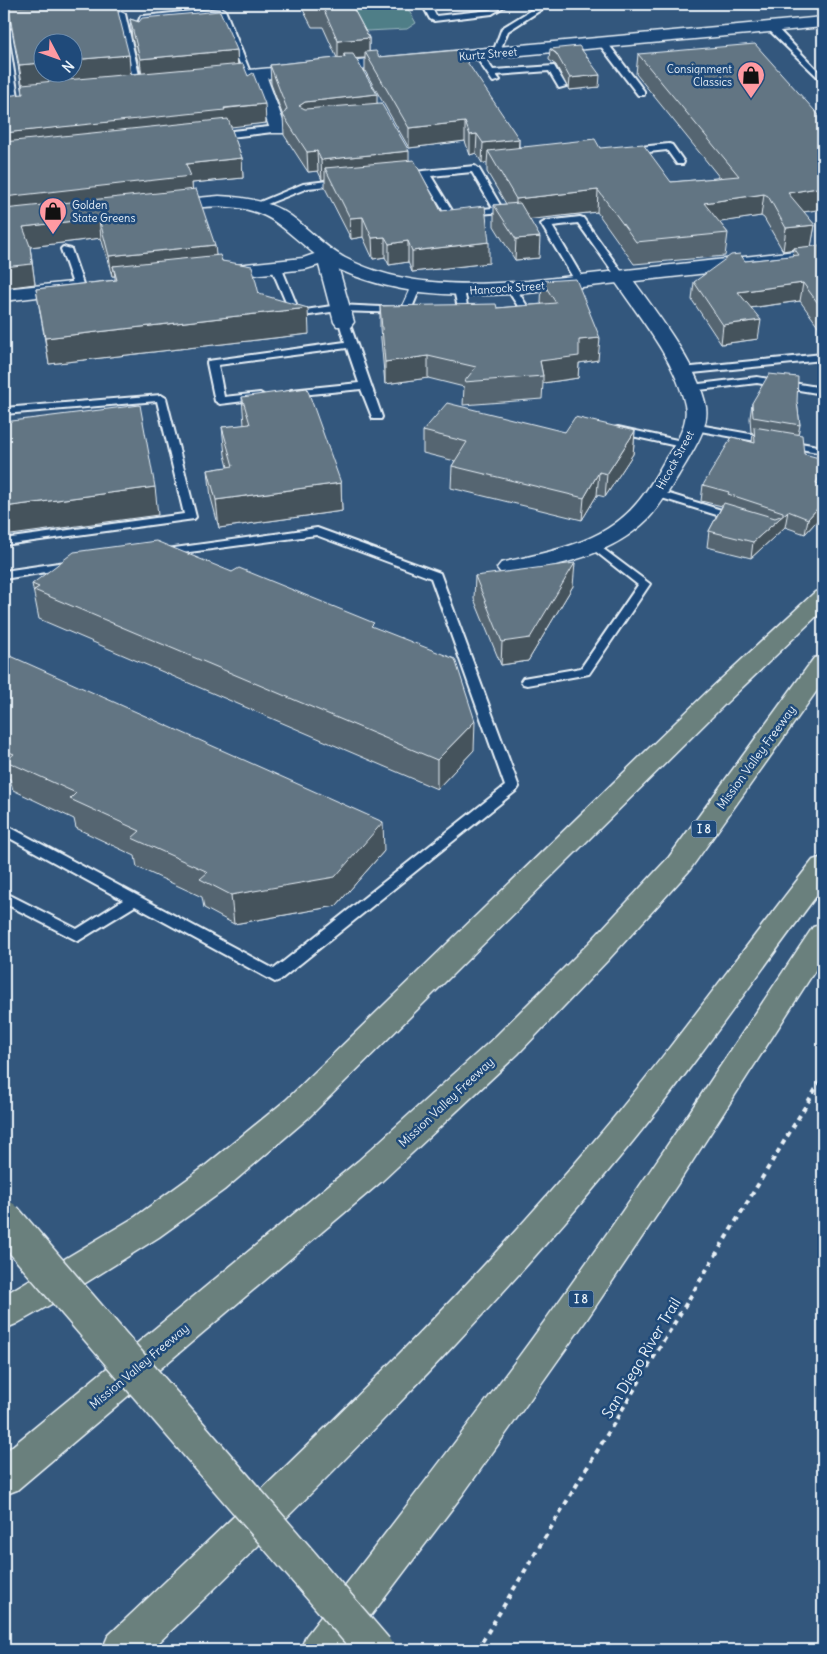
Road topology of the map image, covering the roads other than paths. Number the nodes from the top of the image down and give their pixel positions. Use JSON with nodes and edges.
{"nodes":[{"id":1,"x":426,"y":4,"type":"edge"},
{"id":2,"x":504,"y":4,"type":"edge"},
{"id":3,"x":546,"y":4,"type":"edge"},
{"id":4,"x":92,"y":17,"type":"edge"},
{"id":5,"x":43,"y":22,"type":"edge"},
{"id":6,"x":823,"y":22,"type":"edge"},
{"id":7,"x":771,"y":27,"type":"junction"},
{"id":8,"x":4,"y":28,"type":"edge"},
{"id":9,"x":138,"y":37,"type":"edge"},
{"id":10,"x":602,"y":43,"type":"junction"},
{"id":11,"x":495,"y":53,"type":"junction"},
{"id":12,"x":478,"y":54,"type":"junction"},
{"id":13,"x":139,"y":55,"type":"edge"},
{"id":14,"x":491,"y":73,"type":"junction"},
{"id":15,"x":254,"y":75,"type":"junction"},
{"id":16,"x":204,"y":80,"type":"edge"},
{"id":17,"x":823,"y":80,"type":"edge"},
{"id":18,"x":148,"y":82,"type":"junction"},
{"id":19,"x":498,"y":82,"type":"dead end"},
{"id":20,"x":562,"y":86,"type":"dead end"},
{"id":21,"x":120,"y":88,"type":"edge"},
{"id":22,"x":641,"y":93,"type":"dead end"},
{"id":23,"x":33,"y":96,"type":"edge"},
{"id":24,"x":9,"y":98,"type":"edge"},
{"id":25,"x":278,"y":130,"type":"joint"},
{"id":26,"x":200,"y":137,"type":"edge"},
{"id":27,"x":620,"y":152,"type":"edge"},
{"id":28,"x":680,"y":162,"type":"dead end"},
{"id":29,"x":419,"y":172,"type":"junction"},
{"id":30,"x":390,"y":178,"type":"edge"},
{"id":31,"x":352,"y":182,"type":"edge"},
{"id":32,"x":254,"y":206,"type":"junction"},
{"id":33,"x":149,"y":207,"type":"edge"},
{"id":34,"x":66,"y":249,"type":"dead end"},
{"id":35,"x":823,"y":254,"type":"edge"},
{"id":36,"x":326,"y":256,"type":"junction"},
{"id":37,"x":276,"y":267,"type":"junction"},
{"id":38,"x":197,"y":275,"type":"edge"},
{"id":39,"x":621,"y":277,"type":"junction"},
{"id":40,"x":580,"y":282,"type":"junction"},
{"id":41,"x":98,"y":285,"type":"edge"},
{"id":42,"x":416,"y":286,"type":"junction"},
{"id":43,"x":79,"y":287,"type":"junction"},
{"id":44,"x":512,"y":289,"type":"junction"},
{"id":45,"x":459,"y":290,"type":"junction"},
{"id":46,"x":4,"y":295,"type":"edge"},
{"id":47,"x":444,"y":311,"type":"edge"},
{"id":48,"x":341,"y":315,"type":"junction"},
{"id":49,"x":530,"y":320,"type":"edge"},
{"id":50,"x":351,"y":344,"type":"junction"},
{"id":51,"x":823,"y":357,"type":"edge"},
{"id":52,"x":686,"y":379,"type":"junction"},
{"id":53,"x":365,"y":385,"type":"junction"},
{"id":54,"x":823,"y":391,"type":"edge"},
{"id":55,"x":4,"y":411,"type":"edge"},
{"id":56,"x":377,"y":417,"type":"dead end"},
{"id":57,"x":611,"y":428,"type":"edge"},
{"id":58,"x":690,"y":436,"type":"junction"},
{"id":59,"x":823,"y":450,"type":"edge"},
{"id":60,"x":656,"y":493,"type":"junction"},
{"id":61,"x":746,"y":521,"type":"edge"},
{"id":62,"x":4,"y":542,"type":"edge"},
{"id":63,"x":594,"y":545,"type":"junction"},
{"id":64,"x":149,"y":554,"type":"edge"},
{"id":65,"x":81,"y":564,"type":"edge"},
{"id":66,"x":509,"y":568,"type":"dead end"},
{"id":67,"x":4,"y":575,"type":"edge"},
{"id":68,"x":823,"y":597,"type":"edge"},
{"id":69,"x":823,"y":664,"type":"edge"},
{"id":70,"x":527,"y":680,"type":"dead end"},
{"id":71,"x":4,"y":829,"type":"edge"},
{"id":72,"x":823,"y":867,"type":"edge"},
{"id":73,"x":4,"y":897,"type":"edge"},
{"id":74,"x":135,"y":899,"type":"junction"},
{"id":75,"x":823,"y":934,"type":"edge"},
{"id":76,"x":4,"y":1219,"type":"edge"},
{"id":77,"x":4,"y":1313,"type":"edge"},
{"id":78,"x":4,"y":1477,"type":"edge"},
{"id":79,"x":122,"y":1650,"type":"edge"},
{"id":80,"x":320,"y":1650,"type":"edge"},
{"id":81,"x":376,"y":1650,"type":"edge"}],
"edges":[{"from":1,"to":2,"type":"lane"},
{"from":3,"to":11,"type":"lane"},
{"from":4,"to":18,"type":"lane"},
{"from":5,"to":8,"type":"lane"},
{"from":6,"to":7,"type":"street","name":"Kurtz Street"},
{"from":7,"to":10,"type":"street","name":"Kurtz Street"},
{"from":7,"to":17,"type":"lane"},
{"from":8,"to":24,"type":"lane"},
{"from":9,"to":15,"type":"lane"},
{"from":10,"to":11,"type":"street","name":"Kurtz Street"},
{"from":10,"to":22,"type":"lane"},
{"from":11,"to":12,"type":"street","name":"Kurtz Street"},
{"from":12,"to":14,"type":"lane"},
{"from":12,"to":15,"type":"street","name":"Kurtz Street"},
{"from":13,"to":18,"type":"lane"},
{"from":14,"to":19,"type":"lane"},
{"from":14,"to":20,"type":"lane"},
{"from":15,"to":16,"type":"street","name":"Kurtz Street"},
{"from":15,"to":25,"type":"street"},
{"from":18,"to":21,"type":"street"},
{"from":23,"to":24,"type":"street"},
{"from":25,"to":26,"type":"lane"},
{"from":27,"to":28,"type":"lane"},
{"from":29,"to":29,"type":"lane"},
{"from":29,"to":30,"type":"lane"},
{"from":31,"to":32,"type":"lane"},
{"from":32,"to":33,"type":"street","name":"Hancock Street"},
{"from":32,"to":36,"type":"street","name":"Hancock Street"},
{"from":34,"to":43,"type":"lane"},
{"from":35,"to":39,"type":"street","name":"Hancock Street"},
{"from":36,"to":37,"type":"street"},
{"from":36,"to":42,"type":"street","name":"Hancock Street"},
{"from":36,"to":48,"type":"street"},
{"from":37,"to":38,"type":"street"},
{"from":37,"to":48,"type":"lane"},
{"from":39,"to":40,"type":"street","name":"Hancock Street"},
{"from":39,"to":40,"type":"lane"},
{"from":39,"to":52,"type":"street","name":"Hicock Street"},
{"from":40,"to":44,"type":"street","name":"Hancock Street"},
{"from":41,"to":43,"type":"street"},
{"from":42,"to":45,"type":"street","name":"Hancock Street"},
{"from":42,"to":48,"type":"lane"},
{"from":43,"to":46,"type":"street"},
{"from":44,"to":45,"type":"street","name":"Hancock Street"},
{"from":44,"to":49,"type":"lane"},
{"from":45,"to":47,"type":"lane"},
{"from":48,"to":50,"type":"lane"},
{"from":50,"to":53,"type":"lane"},
{"from":50,"to":53,"type":"lane"},
{"from":51,"to":52,"type":"lane"},
{"from":52,"to":54,"type":"lane"},
{"from":52,"to":58,"type":"street","name":"Hicock Street"},
{"from":53,"to":56,"type":"lane"},
{"from":55,"to":62,"type":"lane"},
{"from":57,"to":58,"type":"lane"},
{"from":58,"to":59,"type":"lane"},
{"from":58,"to":60,"type":"street","name":"Hicock Street"},
{"from":60,"to":61,"type":"lane"},
{"from":60,"to":63,"type":"street","name":"Hicock Street"},
{"from":63,"to":66,"type":"street","name":"Hicock Street"},
{"from":63,"to":70,"type":"lane"},
{"from":64,"to":74,"type":"lane"},
{"from":65,"to":67,"type":"lane"},
{"from":68,"to":77,"type":"highway"},
{"from":69,"to":78,"type":"highway","name":"Mission Valley Freeway","number":"I 8"},
{"from":71,"to":74,"type":"lane"},
{"from":72,"to":79,"type":"highway"},
{"from":73,"to":74,"type":"lane"},
{"from":75,"to":80,"type":"highway","number":"I 8"},
{"from":76,"to":81,"type":"highway","bridge":true}]}
